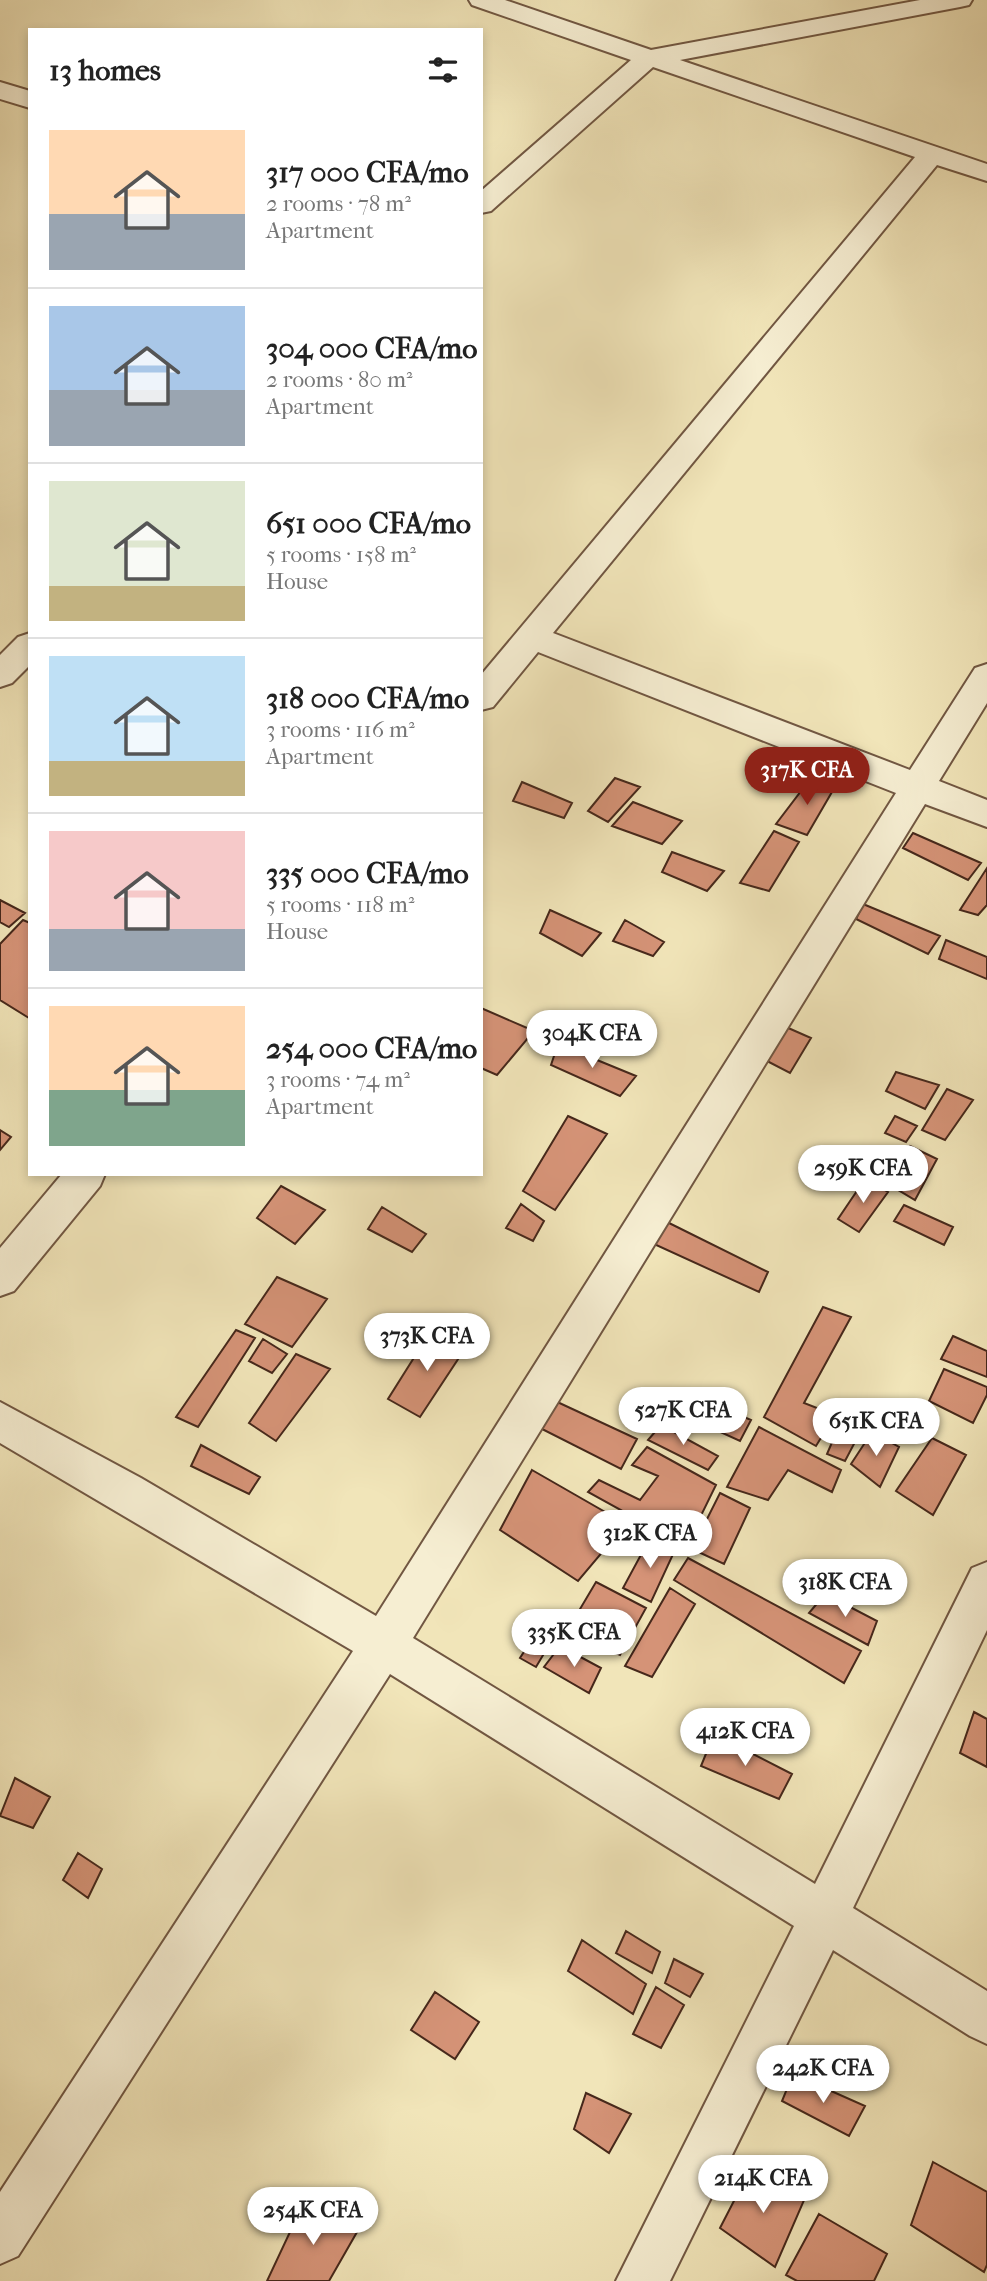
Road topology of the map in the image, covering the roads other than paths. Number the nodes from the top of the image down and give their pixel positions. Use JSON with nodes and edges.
{"nodes":[{"id":1,"x":481,"y":0,"type":"edge"},
{"id":2,"x":961,"y":0,"type":"edge"},
{"id":3,"x":648,"y":58,"type":"junction"},
{"id":4,"x":0,"y":90,"type":"edge"},
{"id":5,"x":28,"y":99,"type":"edge"},
{"id":6,"x":932,"y":153,"type":"junction"},
{"id":7,"x":987,"y":173,"type":"edge"},
{"id":8,"x":483,"y":203,"type":"edge"},
{"id":9,"x":532,"y":637,"type":"junction"},
{"id":10,"x":28,"y":647,"type":"edge"},
{"id":11,"x":0,"y":675,"type":"edge"},
{"id":12,"x":987,"y":676,"type":"edge"},
{"id":13,"x":483,"y":696,"type":"edge"},
{"id":14,"x":919,"y":786,"type":"junction"},
{"id":15,"x":987,"y":814,"type":"edge"},
{"id":16,"x":84,"y":1176,"type":"edge"},
{"id":17,"x":0,"y":1278,"type":"edge"},
{"id":18,"x":0,"y":1421,"type":"edge"},
{"id":19,"x":987,"y":1583,"type":"edge"},
{"id":20,"x":384,"y":1644,"type":"junction"},
{"id":21,"x":824,"y":1917,"type":"junction"},
{"id":22,"x":987,"y":2020,"type":"edge"},
{"id":23,"x":0,"y":2238,"type":"edge"},
{"id":24,"x":642,"y":2281,"type":"edge"}],
"edges":[{"from":1,"to":3,"type":"street"},
{"from":2,"to":3,"type":"street"},
{"from":3,"to":6,"type":"street"},
{"from":3,"to":8,"type":"street"},
{"from":4,"to":5,"type":"street"},
{"from":6,"to":7,"type":"street"},
{"from":6,"to":9,"type":"street"},
{"from":9,"to":13,"type":"street"},
{"from":9,"to":14,"type":"street"},
{"from":10,"to":11,"type":"street"},
{"from":12,"to":14,"type":"street"},
{"from":14,"to":15,"type":"street"},
{"from":14,"to":20,"type":"street"},
{"from":16,"to":17,"type":"street"},
{"from":18,"to":20,"type":"street"},
{"from":19,"to":21,"type":"street"},
{"from":20,"to":21,"type":"street"},
{"from":20,"to":23,"type":"street"},
{"from":21,"to":22,"type":"street"},
{"from":21,"to":24,"type":"street"}]}
